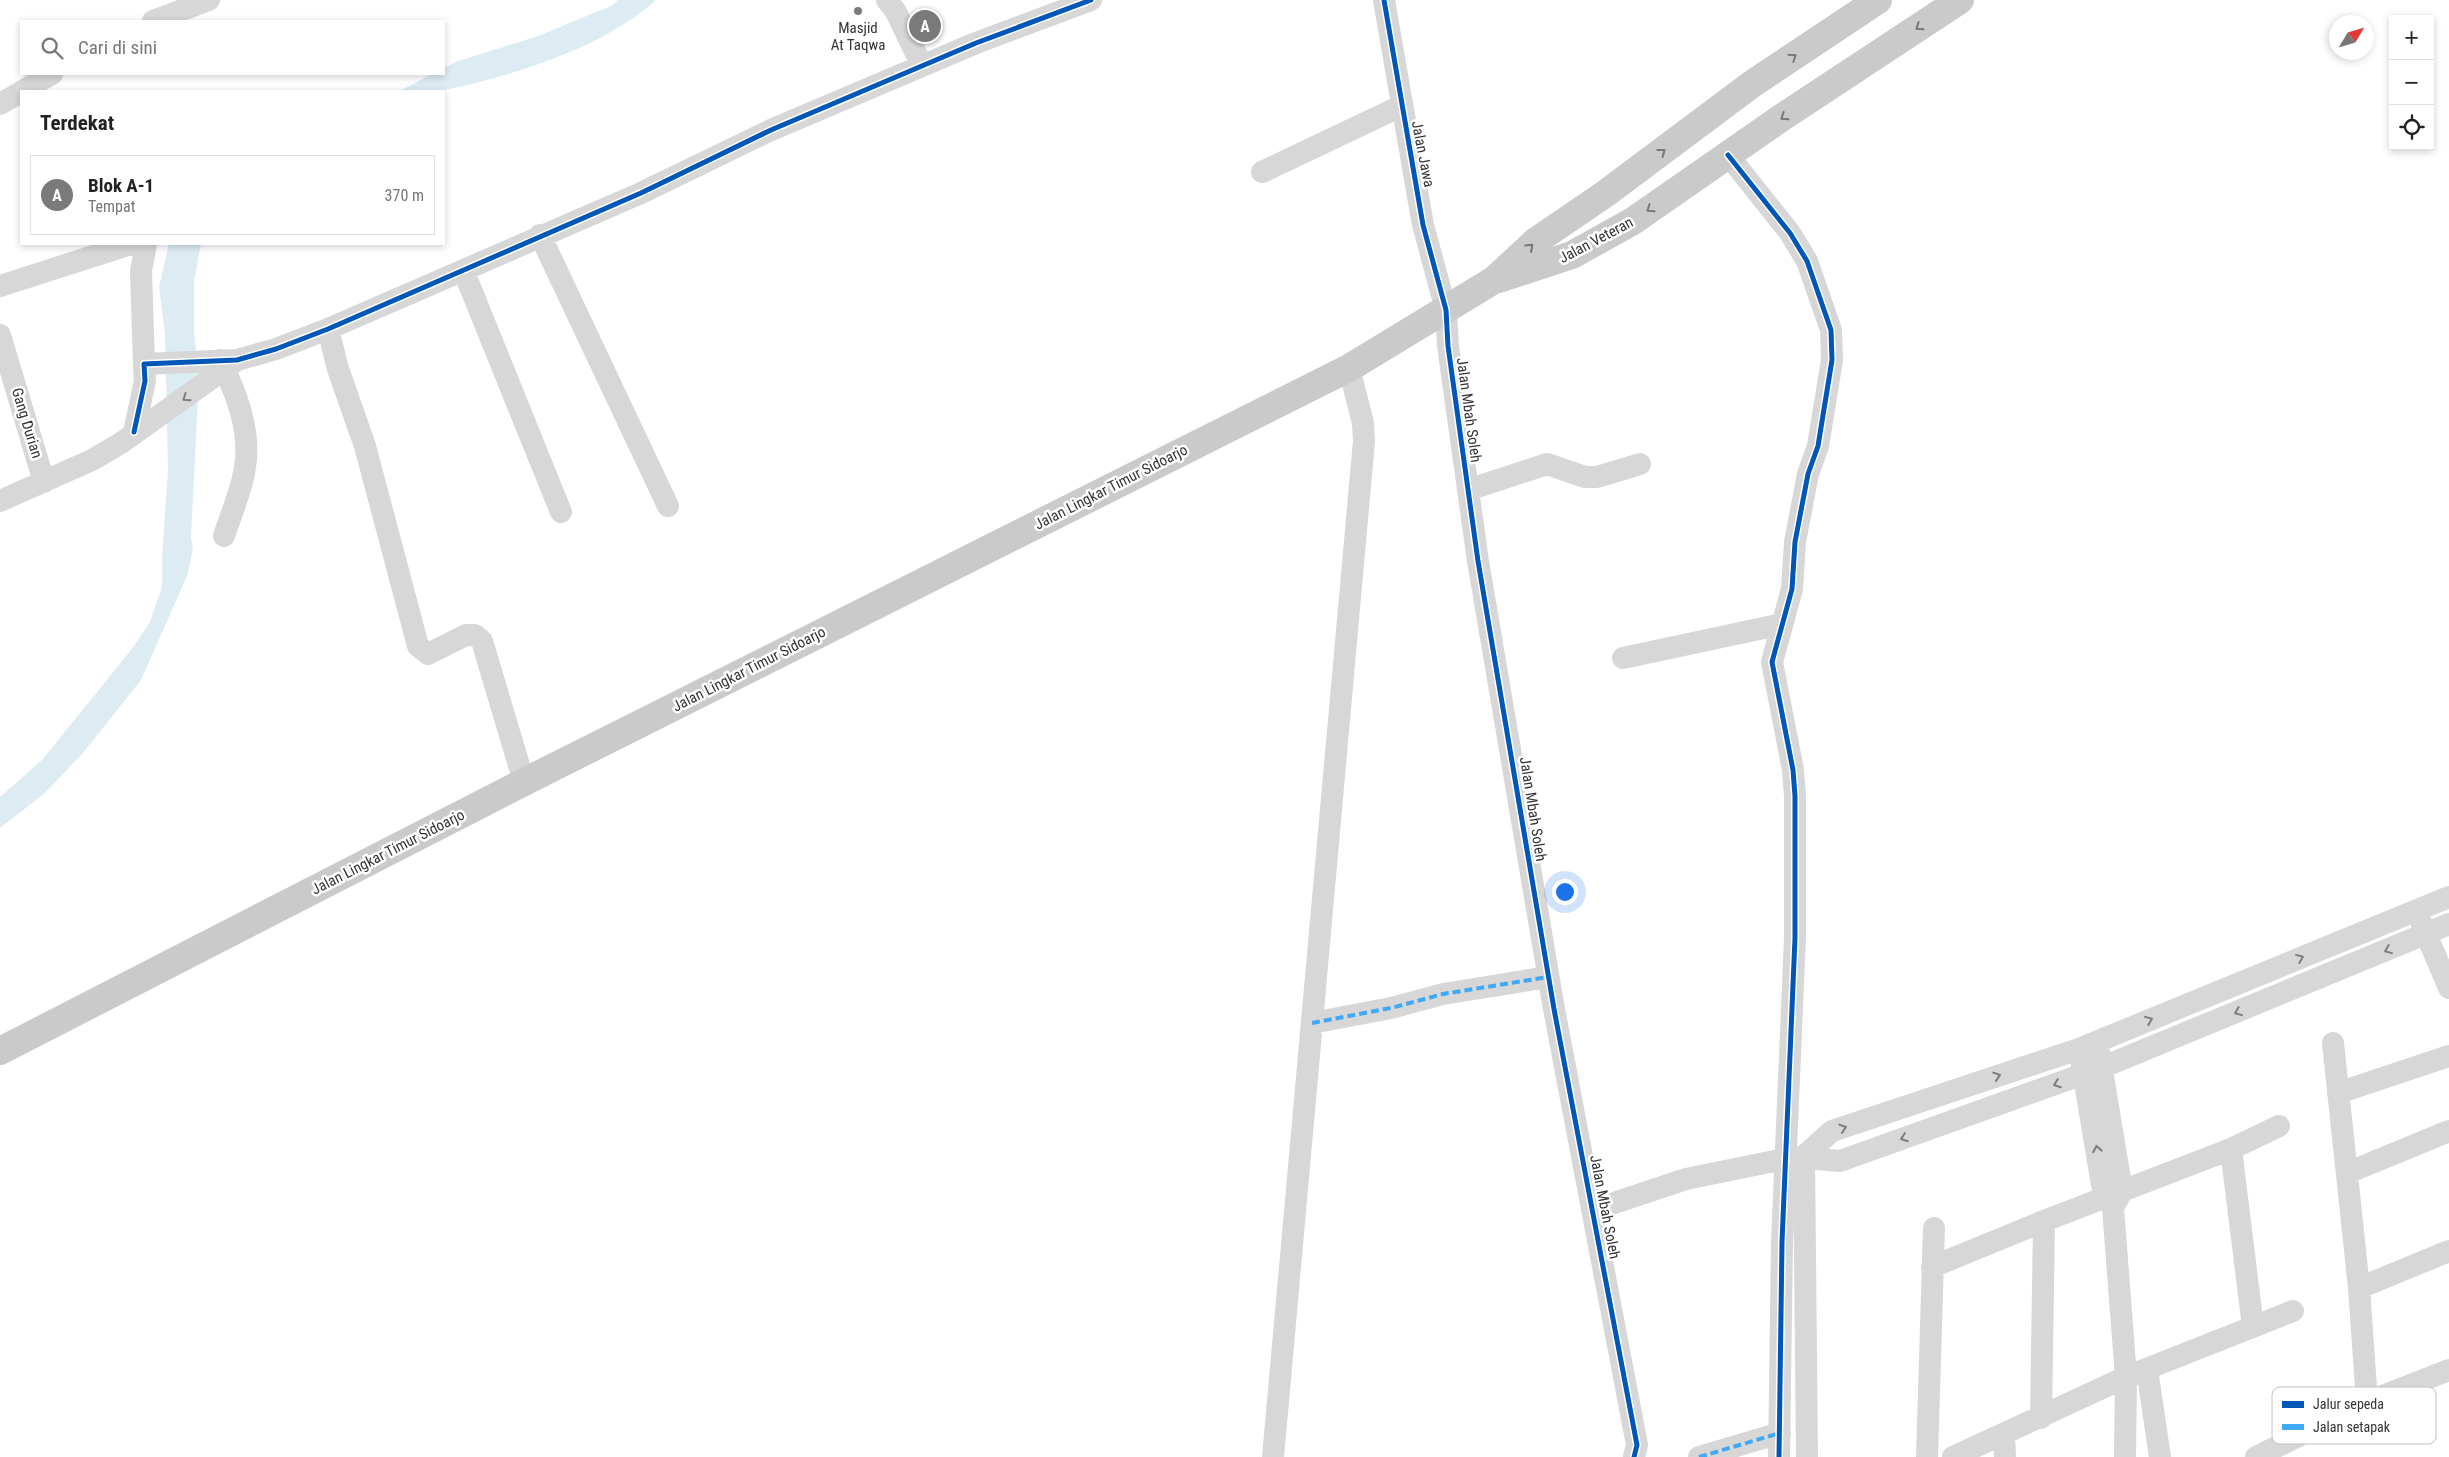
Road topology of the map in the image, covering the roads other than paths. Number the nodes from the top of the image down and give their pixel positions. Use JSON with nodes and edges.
{"nodes":[{"id":1,"x":209,"y":0,"type":"edge"},
{"id":2,"x":887,"y":0,"type":"edge"},
{"id":3,"x":1091,"y":0,"type":"edge"},
{"id":4,"x":1384,"y":0,"type":"edge"},
{"id":5,"x":1878,"y":0,"type":"edge"},
{"id":6,"x":1960,"y":0,"type":"edge"},
{"id":7,"x":156,"y":13,"type":"edge"},
{"id":8,"x":922,"y":66,"type":"junction"},
{"id":9,"x":50,"y":75,"type":"edge"},
{"id":10,"x":25,"y":90,"type":"edge"},
{"id":11,"x":20,"y":93,"type":"edge"},
{"id":12,"x":0,"y":104,"type":"edge"},
{"id":13,"x":1401,"y":106,"type":"junction"},
{"id":14,"x":1728,"y":155,"type":"junction"},
{"id":15,"x":1262,"y":172,"type":"dead end"},
{"id":16,"x":540,"y":236,"type":"junction"},
{"id":17,"x":128,"y":245,"type":"edge"},
{"id":18,"x":146,"y":245,"type":"edge"},
{"id":19,"x":464,"y":272,"type":"junction"},
{"id":20,"x":1494,"y":280,"type":"junction"},
{"id":21,"x":0,"y":286,"type":"edge"},
{"id":22,"x":1446,"y":310,"type":"junction"},
{"id":23,"x":328,"y":329,"type":"junction"},
{"id":24,"x":0,"y":335,"type":"edge"},
{"id":25,"x":152,"y":364,"type":"junction"},
{"id":26,"x":222,"y":365,"type":"junction"},
{"id":27,"x":1349,"y":368,"type":"junction"},
{"id":28,"x":134,"y":432,"type":"junction"},
{"id":29,"x":1640,"y":464,"type":"dead end"},
{"id":30,"x":44,"y":482,"type":"junction"},
{"id":31,"x":1468,"y":490,"type":"junction"},
{"id":32,"x":0,"y":501,"type":"edge"},
{"id":33,"x":668,"y":506,"type":"dead end"},
{"id":34,"x":561,"y":512,"type":"dead end"},
{"id":35,"x":224,"y":536,"type":"dead end"},
{"id":36,"x":1782,"y":624,"type":"junction"},
{"id":37,"x":1623,"y":658,"type":"dead end"},
{"id":38,"x":524,"y":782,"type":"junction"},
{"id":39,"x":2443,"y":900,"type":"edge"},
{"id":40,"x":2416,"y":911,"type":"junction"},
{"id":41,"x":2448,"y":926,"type":"edge"},
{"id":42,"x":2426,"y":934,"type":"junction"},
{"id":43,"x":1548,"y":977,"type":"junction"},
{"id":44,"x":2449,"y":988,"type":"edge"},
{"id":45,"x":1312,"y":1023,"type":"junction"},
{"id":46,"x":2333,"y":1043,"type":"dead end"},
{"id":47,"x":2088,"y":1045,"type":"junction"},
{"id":48,"x":0,"y":1050,"type":"edge"},
{"id":49,"x":2449,"y":1056,"type":"edge"},
{"id":50,"x":2094,"y":1070,"type":"junction"},
{"id":51,"x":2338,"y":1093,"type":"junction"},
{"id":52,"x":2279,"y":1126,"type":"dead end"},
{"id":53,"x":2449,"y":1131,"type":"edge"},
{"id":54,"x":2231,"y":1149,"type":"junction"},
{"id":55,"x":1795,"y":1157,"type":"junction"},
{"id":56,"x":2347,"y":1174,"type":"junction"},
{"id":57,"x":2113,"y":1199,"type":"junction"},
{"id":58,"x":1593,"y":1210,"type":"junction"},
{"id":59,"x":2044,"y":1220,"type":"junction"},
{"id":60,"x":1934,"y":1228,"type":"dead end"},
{"id":61,"x":2449,"y":1251,"type":"edge"},
{"id":62,"x":1932,"y":1268,"type":"junction"},
{"id":63,"x":2359,"y":1288,"type":"junction"},
{"id":64,"x":2293,"y":1311,"type":"dead end"},
{"id":65,"x":2253,"y":1327,"type":"junction"},
{"id":66,"x":2449,"y":1370,"type":"edge"},
{"id":67,"x":2136,"y":1373,"type":"junction"},
{"id":68,"x":2366,"y":1387,"type":"edge"},
{"id":69,"x":2405,"y":1387,"type":"edge"},
{"id":70,"x":2042,"y":1418,"type":"junction"},
{"id":71,"x":1780,"y":1433,"type":"junction"},
{"id":72,"x":2004,"y":1435,"type":"junction"},
{"id":73,"x":2282,"y":1444,"type":"edge"},
{"id":74,"x":1273,"y":1457,"type":"edge"},
{"id":75,"x":1634,"y":1457,"type":"edge"},
{"id":76,"x":1699,"y":1457,"type":"edge"},
{"id":77,"x":1779,"y":1457,"type":"edge"},
{"id":78,"x":1807,"y":1457,"type":"edge"},
{"id":79,"x":1927,"y":1457,"type":"edge"},
{"id":80,"x":1953,"y":1457,"type":"edge"},
{"id":81,"x":2005,"y":1457,"type":"edge"},
{"id":82,"x":2125,"y":1457,"type":"edge"},
{"id":83,"x":2160,"y":1457,"type":"edge"},
{"id":84,"x":2256,"y":1457,"type":"edge"}],
"edges":[{"from":1,"to":7,"type":"street"},
{"from":2,"to":8,"type":"street"},
{"from":3,"to":8,"type":"street"},
{"from":4,"to":13,"type":"street","name":"Jalan Jawa"},
{"from":20,"to":5,"type":"main road","name":"Jalan Veteran","one_way":true},
{"from":6,"to":14,"type":"main road","name":"Jalan Veteran","one_way":true},
{"from":8,"to":16,"type":"street"},
{"from":9,"to":10,"type":"street"},
{"from":11,"to":12,"type":"street"},
{"from":13,"to":15,"type":"street"},
{"from":13,"to":22,"type":"street","name":"Jalan Jawa"},
{"from":14,"to":20,"type":"main road","name":"Jalan Veteran","one_way":true},
{"from":14,"to":36,"type":"street"},
{"from":16,"to":19,"type":"street"},
{"from":16,"to":33,"type":"street"},
{"from":17,"to":21,"type":"street"},
{"from":18,"to":25,"type":"street"},
{"from":19,"to":23,"type":"street"},
{"from":19,"to":34,"type":"street"},
{"from":20,"to":22,"type":"main road","name":"Jalan Lingkar Timur Sidoarjo"},
{"from":22,"to":27,"type":"main road","name":"Jalan Lingkar Timur Sidoarjo"},
{"from":22,"to":31,"type":"street","name":"Jalan Mbah Soleh"},
{"from":23,"to":26,"type":"street"},
{"from":23,"to":38,"type":"street"},
{"from":24,"to":30,"type":"street","name":"Gang Durian"},
{"from":25,"to":26,"type":"street"},
{"from":25,"to":28,"type":"street"},
{"from":26,"to":28,"type":"street","one_way":true},
{"from":26,"to":35,"type":"street"},
{"from":27,"to":38,"type":"main road","name":"Jalan Lingkar Timur Sidoarjo"},
{"from":27,"to":45,"type":"street"},
{"from":28,"to":30,"type":"street"},
{"from":29,"to":31,"type":"street"},
{"from":30,"to":32,"type":"street"},
{"from":31,"to":43,"type":"street","name":"Jalan Mbah Soleh"},
{"from":36,"to":37,"type":"street"},
{"from":36,"to":55,"type":"street"},
{"from":38,"to":48,"type":"main road","name":"Jalan Lingkar Timur Sidoarjo"},
{"from":39,"to":40,"type":"street"},
{"from":39,"to":41,"type":"street"},
{"from":40,"to":42,"type":"street"},
{"from":47,"to":40,"type":"street","one_way":true},
{"from":41,"to":42,"type":"street"},
{"from":42,"to":44,"type":"street"},
{"from":42,"to":50,"type":"street","one_way":true},
{"from":43,"to":45,"type":"street"},
{"from":43,"to":58,"type":"street","name":"Jalan Mbah Soleh"},
{"from":45,"to":74,"type":"street"},
{"from":46,"to":51,"type":"street"},
{"from":47,"to":50,"type":"street"},
{"from":55,"to":47,"type":"street","one_way":true},
{"from":49,"to":51,"type":"street"},
{"from":50,"to":55,"type":"street","one_way":true},
{"from":50,"to":57,"type":"street"},
{"from":51,"to":56,"type":"street"},
{"from":52,"to":54,"type":"street"},
{"from":53,"to":56,"type":"street"},
{"from":54,"to":57,"type":"street"},
{"from":54,"to":65,"type":"street"},
{"from":55,"to":58,"type":"street"},
{"from":55,"to":71,"type":"street"},
{"from":55,"to":78,"type":"street"},
{"from":56,"to":63,"type":"street"},
{"from":57,"to":59,"type":"street"},
{"from":57,"to":67,"type":"street"},
{"from":58,"to":75,"type":"street","name":"Jalan Mbah Soleh"},
{"from":59,"to":62,"type":"street"},
{"from":59,"to":70,"type":"street"},
{"from":60,"to":62,"type":"street"},
{"from":61,"to":63,"type":"street"},
{"from":62,"to":79,"type":"street"},
{"from":63,"to":68,"type":"street"},
{"from":64,"to":65,"type":"street"},
{"from":65,"to":67,"type":"street"},
{"from":66,"to":69,"type":"street"},
{"from":67,"to":70,"type":"street"},
{"from":67,"to":82,"type":"street"},
{"from":67,"to":83,"type":"street"},
{"from":70,"to":72,"type":"street"},
{"from":71,"to":76,"type":"street"},
{"from":71,"to":77,"type":"street"},
{"from":72,"to":80,"type":"street"},
{"from":72,"to":81,"type":"street"},
{"from":73,"to":84,"type":"street"}]}
